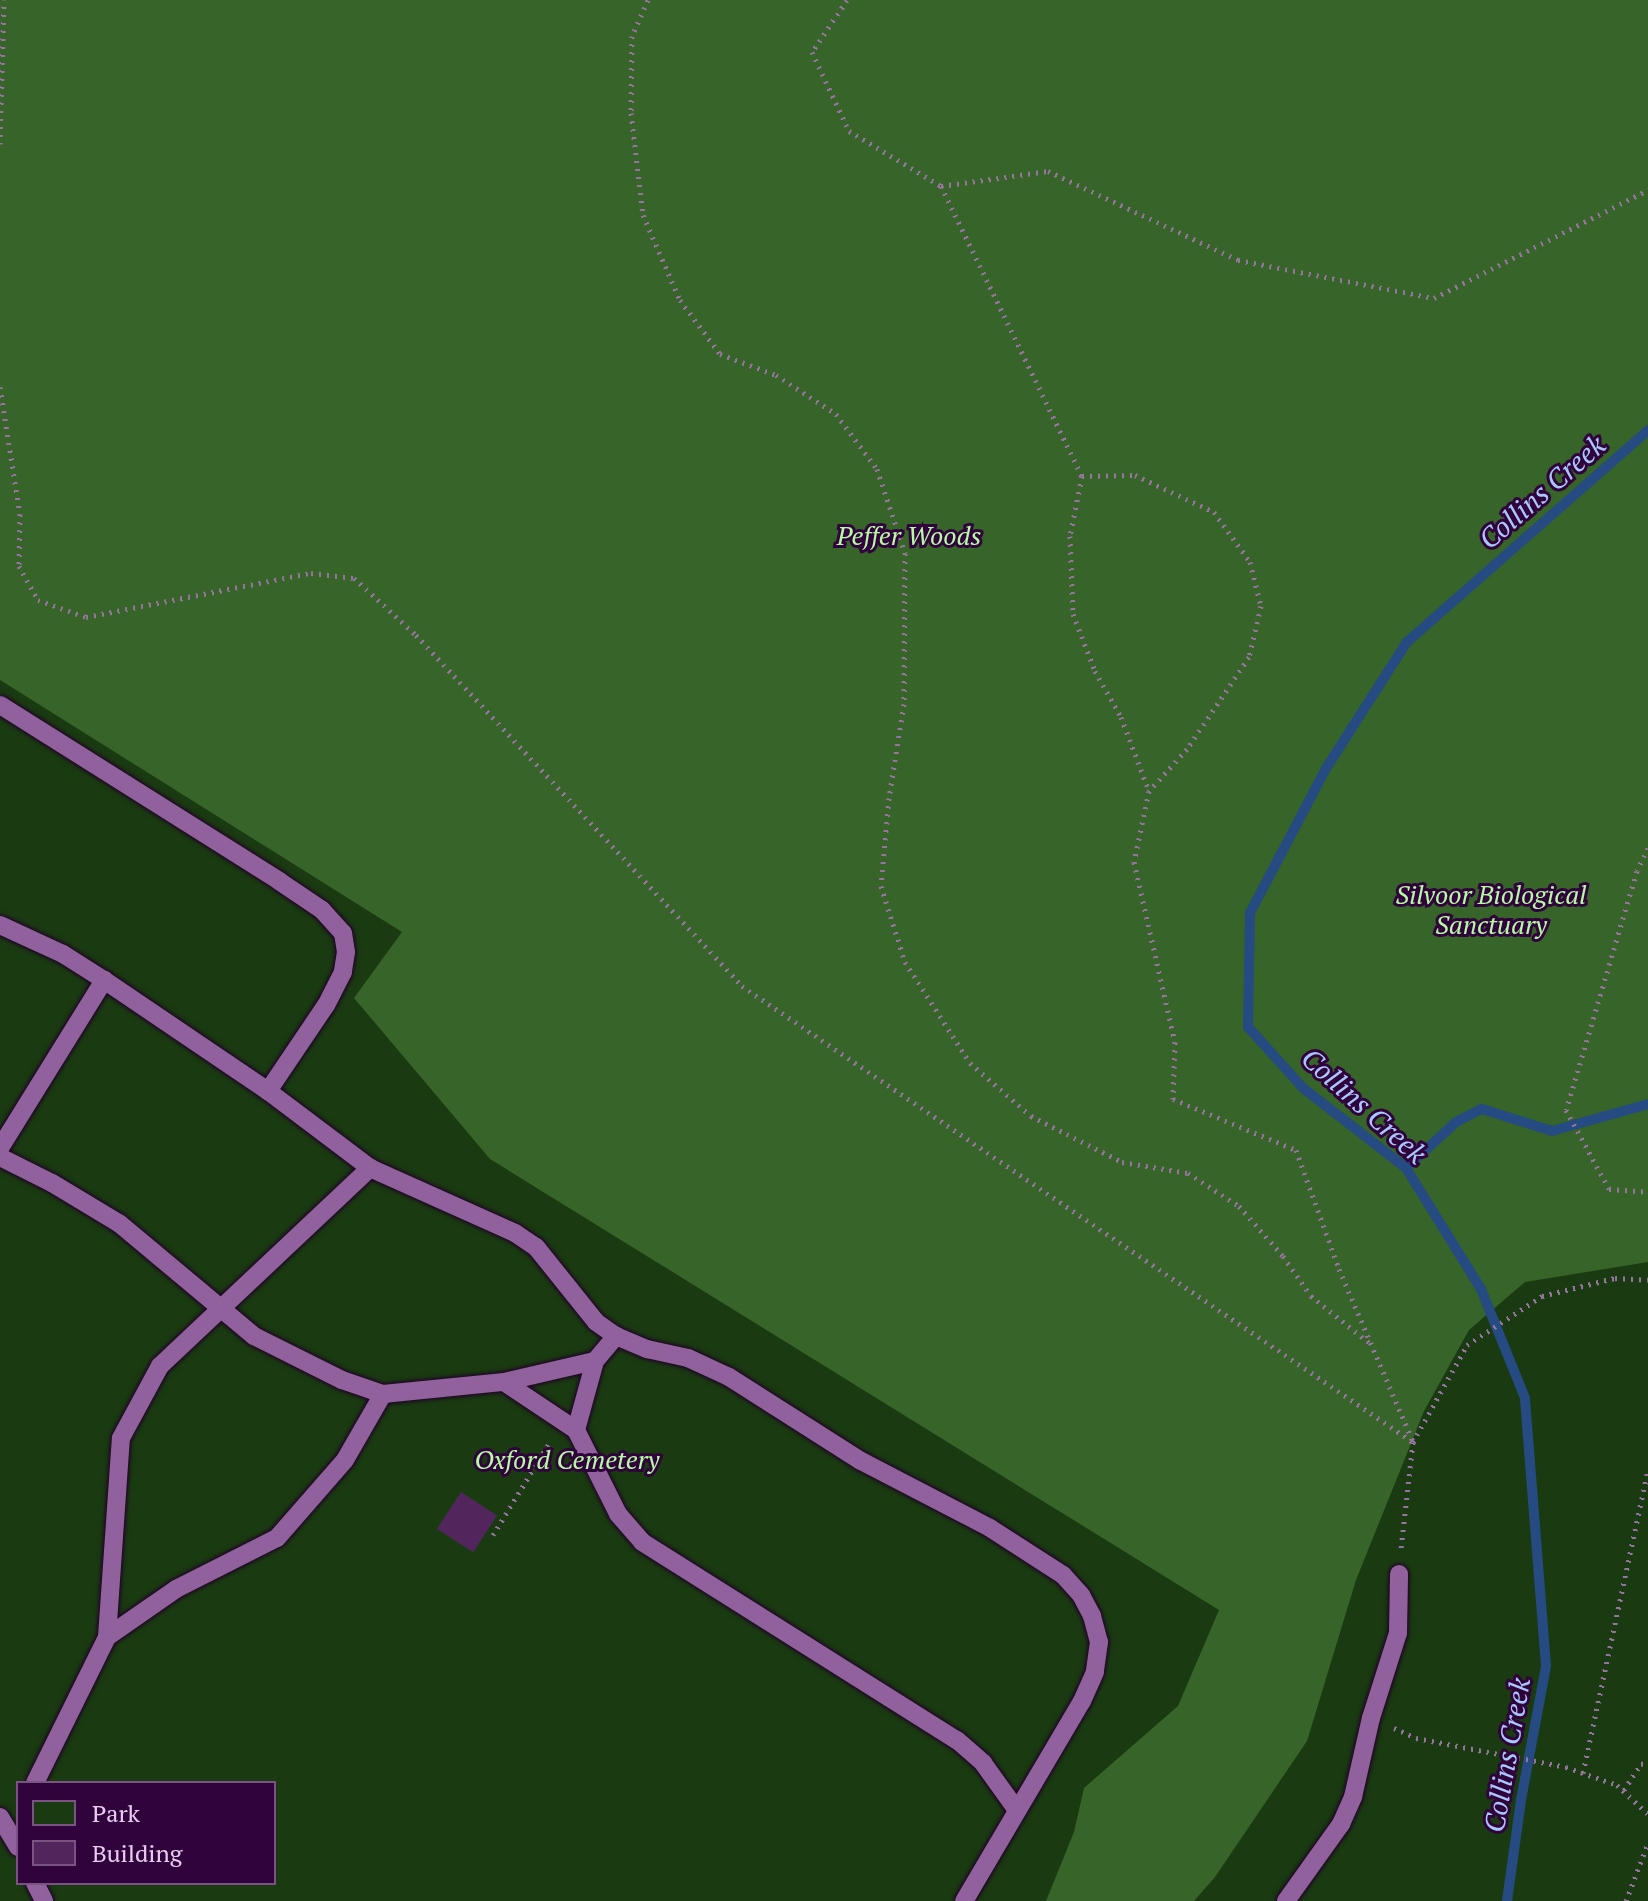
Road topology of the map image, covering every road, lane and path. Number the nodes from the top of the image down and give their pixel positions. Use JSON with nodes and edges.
{"nodes":[{"id":1,"x":4,"y":0,"type":"edge"},
{"id":2,"x":648,"y":0,"type":"edge"},
{"id":3,"x":847,"y":0,"type":"edge"},
{"id":4,"x":0,"y":144,"type":"edge"},
{"id":5,"x":941,"y":186,"type":"junction"},
{"id":6,"x":1648,"y":190,"type":"edge"},
{"id":7,"x":0,"y":387,"type":"edge"},
{"id":8,"x":1082,"y":476,"type":"junction"},
{"id":9,"x":0,"y":705,"type":"edge"},
{"id":10,"x":1149,"y":791,"type":"junction"},
{"id":11,"x":1648,"y":848,"type":"edge"},
{"id":12,"x":0,"y":925,"type":"edge"},
{"id":13,"x":104,"y":980,"type":"junction"},
{"id":14,"x":268,"y":1091,"type":"junction"},
{"id":15,"x":0,"y":1148,"type":"edge"},
{"id":16,"x":0,"y":1157,"type":"edge"},
{"id":17,"x":370,"y":1168,"type":"junction"},
{"id":18,"x":1648,"y":1192,"type":"edge"},
{"id":19,"x":1648,"y":1280,"type":"edge"},
{"id":20,"x":221,"y":1307,"type":"junction"},
{"id":21,"x":616,"y":1336,"type":"junction"},
{"id":22,"x":1372,"y":1345,"type":"junction"},
{"id":23,"x":595,"y":1361,"type":"junction"},
{"id":24,"x":504,"y":1382,"type":"junction"},
{"id":25,"x":383,"y":1394,"type":"junction"},
{"id":26,"x":570,"y":1426,"type":"junction"},
{"id":27,"x":1413,"y":1442,"type":"junction"},
{"id":28,"x":1648,"y":1469,"type":"edge"},
{"id":29,"x":493,"y":1535,"type":"dead end"},
{"id":30,"x":1399,"y":1574,"type":"joint"},
{"id":31,"x":107,"y":1637,"type":"junction"},
{"id":32,"x":1371,"y":1718,"type":"junction"},
{"id":33,"x":1648,"y":1763,"type":"edge"},
{"id":34,"x":1583,"y":1773,"type":"junction"},
{"id":35,"x":36,"y":1781,"type":"edge"},
{"id":36,"x":1624,"y":1790,"type":"junction"},
{"id":37,"x":1016,"y":1809,"type":"junction"},
{"id":38,"x":1648,"y":1814,"type":"edge"},
{"id":39,"x":1648,"y":1843,"type":"edge"},
{"id":40,"x":964,"y":1901,"type":"edge"},
{"id":41,"x":1286,"y":1901,"type":"edge"},
{"id":42,"x":1626,"y":1901,"type":"edge"}],
"edges":[{"from":1,"to":4,"type":"path"},
{"from":2,"to":22,"type":"path"},
{"from":3,"to":5,"type":"path"},
{"from":5,"to":6,"type":"path"},
{"from":5,"to":8,"type":"path"},
{"from":7,"to":27,"type":"path"},
{"from":8,"to":10,"type":"path"},
{"from":8,"to":10,"type":"path"},
{"from":9,"to":14,"type":"lane"},
{"from":10,"to":22,"type":"path"},
{"from":11,"to":18,"type":"path"},
{"from":12,"to":13,"type":"lane"},
{"from":13,"to":14,"type":"lane"},
{"from":13,"to":15,"type":"lane"},
{"from":14,"to":17,"type":"lane"},
{"from":16,"to":20,"type":"lane"},
{"from":17,"to":20,"type":"lane"},
{"from":17,"to":21,"type":"lane"},
{"from":19,"to":27,"type":"path"},
{"from":20,"to":25,"type":"lane"},
{"from":20,"to":31,"type":"lane"},
{"from":21,"to":23,"type":"lane"},
{"from":21,"to":37,"type":"lane"},
{"from":22,"to":27,"type":"path"},
{"from":23,"to":24,"type":"lane"},
{"from":23,"to":26,"type":"lane"},
{"from":24,"to":25,"type":"lane"},
{"from":24,"to":26,"type":"lane"},
{"from":25,"to":31,"type":"lane"},
{"from":26,"to":29,"type":"path"},
{"from":26,"to":37,"type":"lane"},
{"from":27,"to":30,"type":"path"},
{"from":28,"to":34,"type":"path"},
{"from":30,"to":32,"type":"lane"},
{"from":31,"to":35,"type":"lane"},
{"from":32,"to":34,"type":"path"},
{"from":32,"to":41,"type":"lane"},
{"from":33,"to":36,"type":"path"},
{"from":34,"to":36,"type":"path"},
{"from":36,"to":38,"type":"path"},
{"from":37,"to":40,"type":"lane"},
{"from":39,"to":42,"type":"path"}]}
